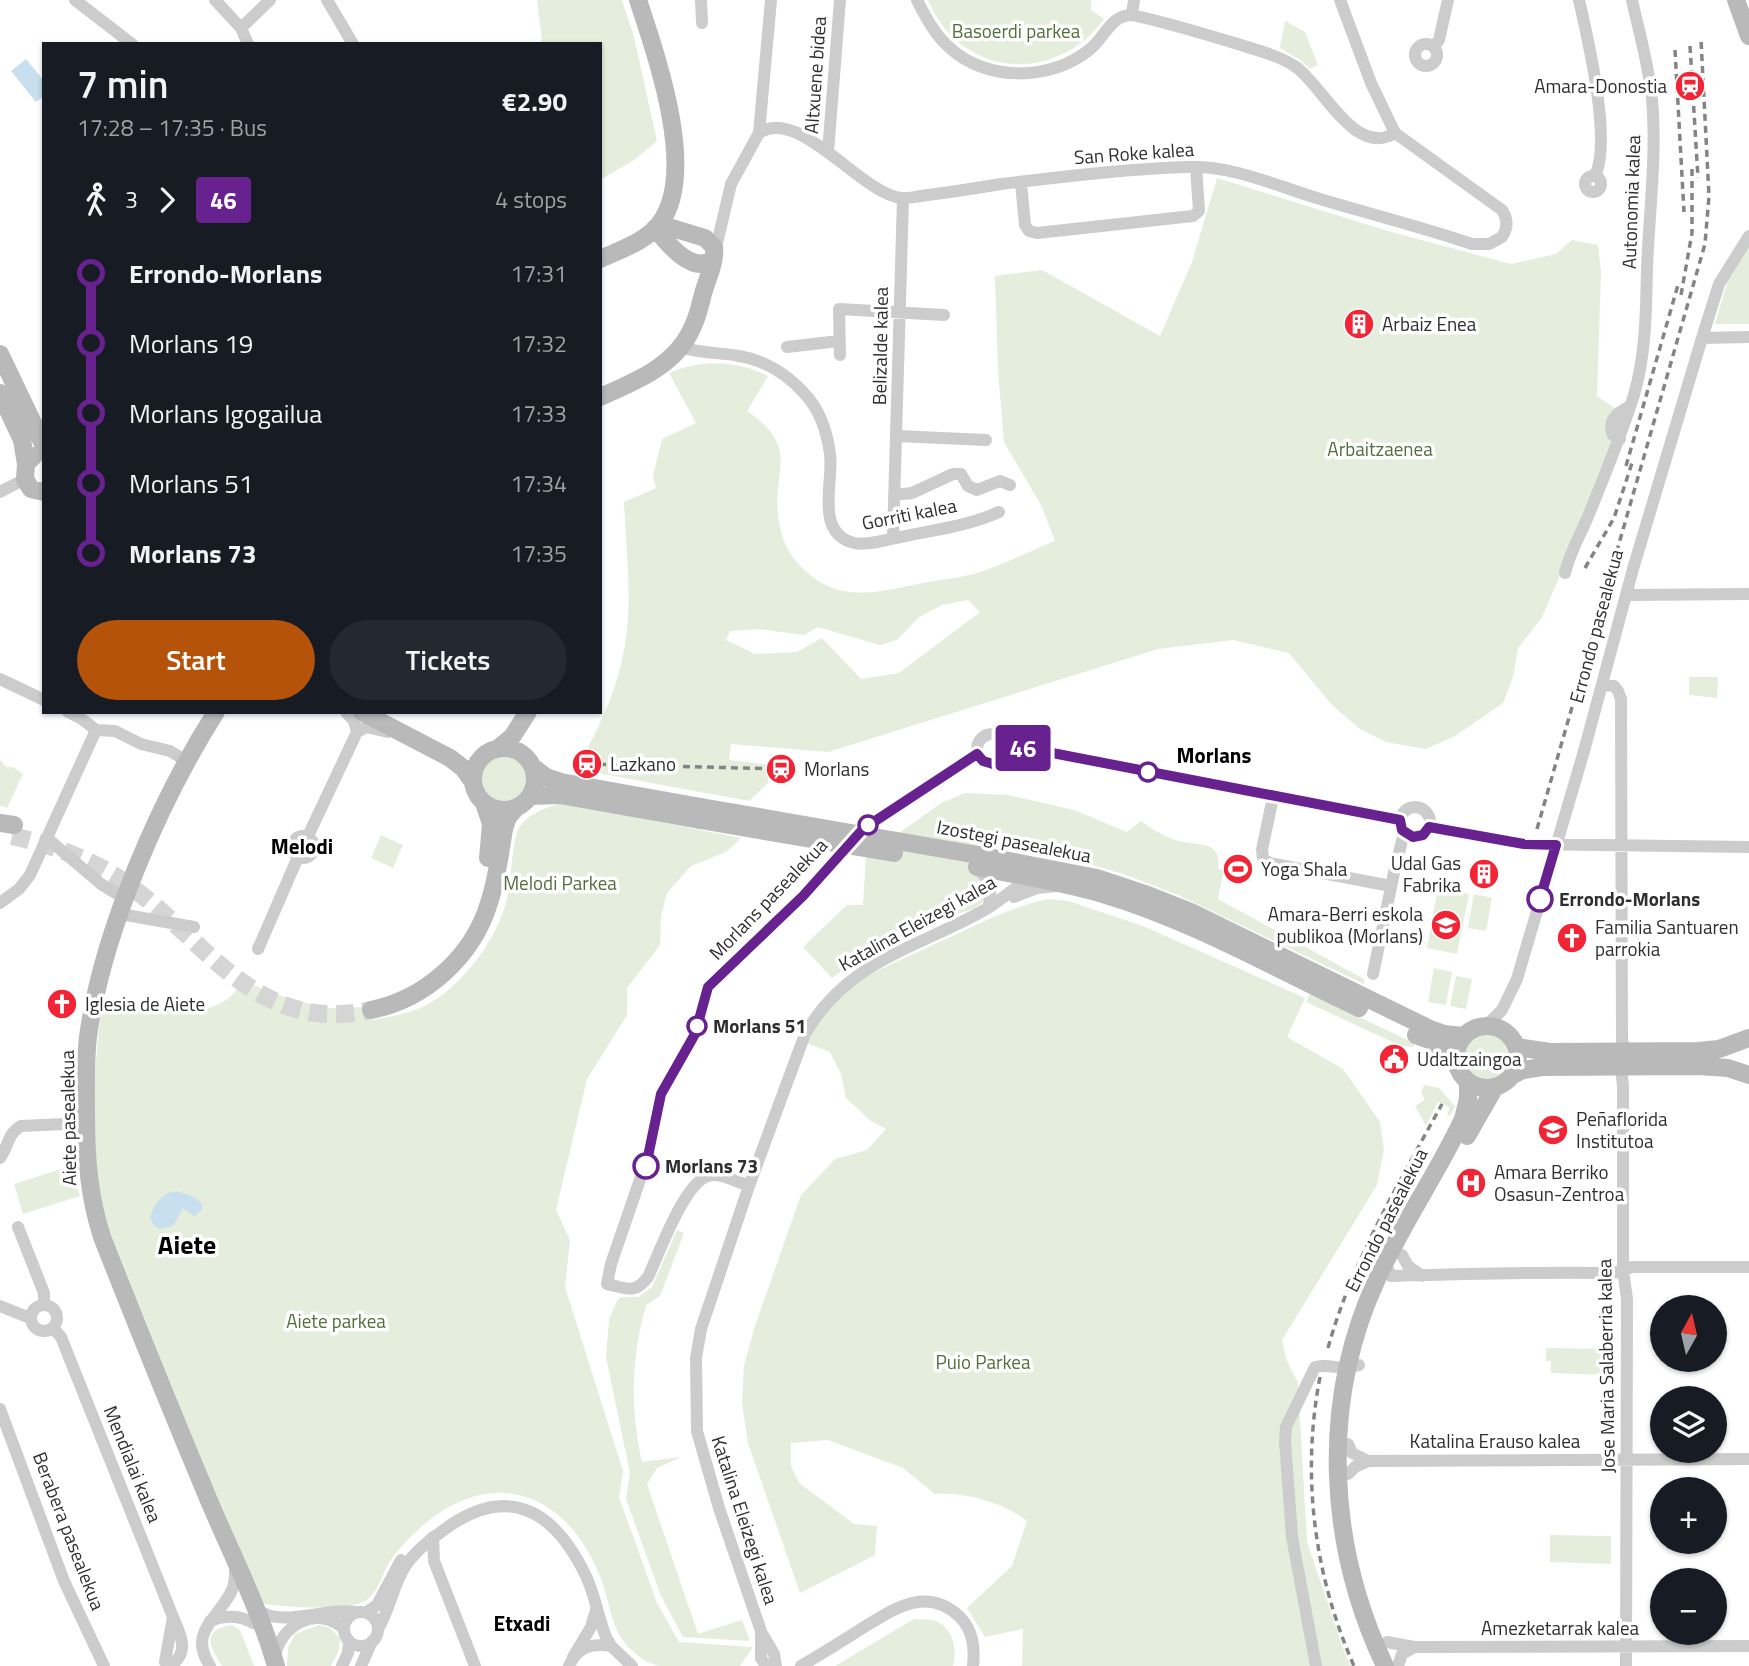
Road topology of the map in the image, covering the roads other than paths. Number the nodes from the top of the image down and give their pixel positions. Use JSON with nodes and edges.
{"nodes":[{"id":1,"x":75,"y":0,"type":"edge"},
{"id":2,"x":215,"y":0,"type":"edge"},
{"id":3,"x":271,"y":0,"type":"edge"},
{"id":4,"x":327,"y":0,"type":"edge"},
{"id":5,"x":638,"y":0,"type":"edge"},
{"id":6,"x":701,"y":0,"type":"edge"},
{"id":7,"x":771,"y":0,"type":"edge"},
{"id":8,"x":840,"y":0,"type":"edge"},
{"id":9,"x":917,"y":0,"type":"edge"},
{"id":10,"x":1134,"y":0,"type":"edge"},
{"id":11,"x":1340,"y":0,"type":"edge"},
{"id":12,"x":1448,"y":0,"type":"edge"},
{"id":13,"x":1580,"y":0,"type":"edge"},
{"id":14,"x":1632,"y":0,"type":"edge"},
{"id":15,"x":1737,"y":0,"type":"edge"},
{"id":16,"x":1132,"y":15,"type":"junction"},
{"id":17,"x":702,"y":23,"type":"dead end"},
{"id":18,"x":241,"y":28,"type":"junction"},
{"id":19,"x":1749,"y":36,"type":"edge"},
{"id":20,"x":129,"y":42,"type":"edge"},
{"id":21,"x":247,"y":42,"type":"edge"},
{"id":22,"x":352,"y":42,"type":"edge"},
{"id":23,"x":1434,"y":46,"type":"dead end"},
{"id":24,"x":759,"y":132,"type":"junction"},
{"id":25,"x":1395,"y":133,"type":"junction"},
{"id":26,"x":828,"y":152,"type":"junction"},
{"id":27,"x":1196,"y":167,"type":"junction"},
{"id":28,"x":1595,"y":176,"type":"dead end"},
{"id":29,"x":1021,"y":183,"type":"junction"},
{"id":30,"x":903,"y":199,"type":"junction"},
{"id":31,"x":661,"y":221,"type":"junction"},
{"id":32,"x":1749,"y":236,"type":"edge"},
{"id":33,"x":639,"y":240,"type":"junction"},
{"id":34,"x":676,"y":250,"type":"junction"},
{"id":35,"x":711,"y":250,"type":"junction"},
{"id":36,"x":602,"y":258,"type":"edge"},
{"id":37,"x":696,"y":265,"type":"junction"},
{"id":38,"x":703,"y":294,"type":"junction"},
{"id":39,"x":900,"y":312,"type":"junction"},
{"id":40,"x":944,"y":315,"type":"dead end"},
{"id":41,"x":1749,"y":337,"type":"edge"},
{"id":42,"x":1702,"y":338,"type":"junction"},
{"id":43,"x":839,"y":341,"type":"junction"},
{"id":44,"x":681,"y":347,"type":"junction"},
{"id":45,"x":787,"y":347,"type":"dead end"},
{"id":46,"x":0,"y":354,"type":"edge"},
{"id":47,"x":840,"y":355,"type":"dead end"},
{"id":48,"x":0,"y":393,"type":"edge"},
{"id":49,"x":602,"y":396,"type":"edge"},
{"id":50,"x":897,"y":436,"type":"junction"},
{"id":51,"x":986,"y":440,"type":"dead end"},
{"id":52,"x":42,"y":442,"type":"edge"},
{"id":53,"x":42,"y":454,"type":"edge"},
{"id":54,"x":35,"y":485,"type":"edge"},
{"id":55,"x":1010,"y":485,"type":"dead end"},
{"id":56,"x":0,"y":492,"type":"edge"},
{"id":57,"x":894,"y":495,"type":"junction"},
{"id":58,"x":994,"y":508,"type":"dead end"},
{"id":59,"x":893,"y":538,"type":"junction"},
{"id":60,"x":1565,"y":573,"type":"dead end"},
{"id":61,"x":1749,"y":594,"type":"edge"},
{"id":62,"x":1626,"y":595,"type":"junction"},
{"id":63,"x":0,"y":679,"type":"edge"},
{"id":64,"x":1602,"y":685,"type":"junction"},
{"id":65,"x":42,"y":699,"type":"edge"},
{"id":66,"x":72,"y":714,"type":"edge"},
{"id":67,"x":215,"y":714,"type":"edge"},
{"id":68,"x":348,"y":714,"type":"edge"},
{"id":69,"x":366,"y":714,"type":"edge"},
{"id":70,"x":383,"y":714,"type":"edge"},
{"id":71,"x":526,"y":717,"type":"edge"},
{"id":72,"x":96,"y":730,"type":"junction"},
{"id":73,"x":357,"y":732,"type":"junction"},
{"id":74,"x":425,"y":746,"type":"junction"},
{"id":75,"x":1007,"y":746,"type":"junction"},
{"id":76,"x":491,"y":752,"type":"junction"},
{"id":77,"x":977,"y":754,"type":"junction"},
{"id":78,"x":528,"y":761,"type":"junction"},
{"id":79,"x":188,"y":762,"type":"junction"},
{"id":80,"x":473,"y":782,"type":"junction"},
{"id":81,"x":1273,"y":797,"type":"junction"},
{"id":82,"x":523,"y":802,"type":"junction"},
{"id":83,"x":484,"y":803,"type":"junction"},
{"id":84,"x":701,"y":814,"type":"junction"},
{"id":85,"x":1400,"y":820,"type":"junction"},
{"id":86,"x":1429,"y":827,"type":"junction"},
{"id":87,"x":1404,"y":833,"type":"junction"},
{"id":88,"x":48,"y":839,"type":"junction"},
{"id":89,"x":1556,"y":845,"type":"junction"},
{"id":90,"x":1621,"y":846,"type":"junction"},
{"id":91,"x":1749,"y":847,"type":"edge"},
{"id":92,"x":977,"y":861,"type":"junction"},
{"id":93,"x":1034,"y":878,"type":"junction"},
{"id":94,"x":1097,"y":878,"type":"junction"},
{"id":95,"x":1067,"y":885,"type":"junction"},
{"id":96,"x":1391,"y":886,"type":"junction"},
{"id":97,"x":0,"y":903,"type":"edge"},
{"id":98,"x":122,"y":906,"type":"junction"},
{"id":99,"x":988,"y":908,"type":"junction"},
{"id":100,"x":194,"y":927,"type":"dead end"},
{"id":101,"x":258,"y":949,"type":"dead end"},
{"id":102,"x":1373,"y":974,"type":"dead end"},
{"id":103,"x":1486,"y":1026,"type":"junction"},
{"id":104,"x":1463,"y":1036,"type":"junction"},
{"id":105,"x":1745,"y":1045,"type":"edge"},
{"id":106,"x":1517,"y":1047,"type":"junction"},
{"id":107,"x":1632,"y":1051,"type":"junction"},
{"id":108,"x":1455,"y":1059,"type":"junction"},
{"id":109,"x":1671,"y":1066,"type":"junction"},
{"id":110,"x":1621,"y":1067,"type":"junction"},
{"id":111,"x":1745,"y":1068,"type":"edge"},
{"id":112,"x":1513,"y":1075,"type":"junction"},
{"id":113,"x":1468,"y":1082,"type":"junction"},
{"id":114,"x":1495,"y":1087,"type":"junction"},
{"id":115,"x":1749,"y":1087,"type":"edge"},
{"id":116,"x":86,"y":1123,"type":"junction"},
{"id":117,"x":0,"y":1158,"type":"edge"},
{"id":118,"x":749,"y":1186,"type":"junction"},
{"id":119,"x":18,"y":1227,"type":"dead end"},
{"id":120,"x":1402,"y":1255,"type":"junction"},
{"id":121,"x":1749,"y":1267,"type":"edge"},
{"id":122,"x":1388,"y":1270,"type":"junction"},
{"id":123,"x":1623,"y":1270,"type":"junction"},
{"id":124,"x":1422,"y":1276,"type":"junction"},
{"id":125,"x":44,"y":1305,"type":"junction"},
{"id":126,"x":0,"y":1306,"type":"edge"},
{"id":127,"x":30,"y":1318,"type":"junction"},
{"id":128,"x":53,"y":1328,"type":"junction"},
{"id":129,"x":1353,"y":1367,"type":"junction"},
{"id":130,"x":0,"y":1409,"type":"edge"},
{"id":131,"x":1348,"y":1444,"type":"junction"},
{"id":132,"x":1627,"y":1459,"type":"junction"},
{"id":133,"x":1749,"y":1459,"type":"edge"},
{"id":134,"x":1368,"y":1461,"type":"junction"},
{"id":135,"x":1348,"y":1474,"type":"junction"},
{"id":136,"x":457,"y":1520,"type":"junction"},
{"id":137,"x":433,"y":1538,"type":"junction"},
{"id":138,"x":408,"y":1563,"type":"junction"},
{"id":139,"x":235,"y":1564,"type":"junction"},
{"id":140,"x":438,"y":1572,"type":"junction"},
{"id":141,"x":382,"y":1596,"type":"junction"},
{"id":142,"x":596,"y":1608,"type":"junction"},
{"id":143,"x":361,"y":1612,"type":"junction"},
{"id":144,"x":255,"y":1616,"type":"junction"},
{"id":145,"x":173,"y":1617,"type":"dead end"},
{"id":146,"x":210,"y":1621,"type":"junction"},
{"id":147,"x":343,"y":1628,"type":"junction"},
{"id":148,"x":761,"y":1631,"type":"junction"},
{"id":149,"x":375,"y":1635,"type":"junction"},
{"id":150,"x":349,"y":1641,"type":"junction"},
{"id":151,"x":1387,"y":1642,"type":"junction"},
{"id":152,"x":611,"y":1646,"type":"junction"},
{"id":153,"x":1749,"y":1646,"type":"edge"},
{"id":154,"x":1414,"y":1647,"type":"junction"},
{"id":155,"x":1626,"y":1647,"type":"junction"},
{"id":156,"x":763,"y":1660,"type":"edge"},
{"id":157,"x":571,"y":1661,"type":"edge"},
{"id":158,"x":274,"y":1664,"type":"edge"},
{"id":159,"x":104,"y":1666,"type":"edge"},
{"id":160,"x":210,"y":1666,"type":"edge"},
{"id":161,"x":342,"y":1666,"type":"edge"},
{"id":162,"x":361,"y":1666,"type":"edge"},
{"id":163,"x":475,"y":1666,"type":"edge"},
{"id":164,"x":632,"y":1666,"type":"edge"},
{"id":165,"x":755,"y":1666,"type":"edge"},
{"id":166,"x":776,"y":1666,"type":"edge"},
{"id":167,"x":801,"y":1666,"type":"edge"},
{"id":168,"x":973,"y":1666,"type":"edge"},
{"id":169,"x":1316,"y":1666,"type":"edge"},
{"id":170,"x":1385,"y":1666,"type":"edge"},
{"id":171,"x":1397,"y":1666,"type":"edge"},
{"id":172,"x":1626,"y":1666,"type":"edge"}],
"edges":[{"from":1,"to":20,"type":"street"},
{"from":2,"to":18,"type":"street"},
{"from":3,"to":18,"type":"street"},
{"from":4,"to":22,"type":"street"},
{"from":5,"to":31,"type":"main road"},
{"from":6,"to":17,"type":"street"},
{"from":7,"to":24,"type":"street"},
{"from":8,"to":26,"type":"street","name":"Altxuene bidea"},
{"from":9,"to":16,"type":"street"},
{"from":10,"to":16,"type":"street"},
{"from":11,"to":25,"type":"street","name":"San Roke kalea"},
{"from":12,"to":23,"type":"street"},
{"from":13,"to":28,"type":"street"},
{"from":14,"to":60,"type":"street","name":"Autonomia kalea"},
{"from":15,"to":19,"type":"main road"},
{"from":16,"to":25,"type":"street"},
{"from":18,"to":21,"type":"street"},
{"from":24,"to":26,"type":"street"},
{"from":24,"to":35,"type":"street"},
{"from":25,"to":27,"type":"street","name":"San Roke kalea"},
{"from":26,"to":30,"type":"street"},
{"from":27,"to":29,"type":"street","name":"San Roke kalea"},
{"from":27,"to":29,"type":"street"},
{"from":29,"to":30,"type":"street","name":"San Roke kalea"},
{"from":30,"to":39,"type":"street","name":"Belizalde kalea"},
{"from":31,"to":33,"type":"main road"},
{"from":31,"to":34,"type":"main road"},
{"from":31,"to":35,"type":"main road"},
{"from":32,"to":42,"type":"street","name":"Errondo pasealekua"},
{"from":33,"to":34,"type":"main road"},
{"from":33,"to":36,"type":"main road"},
{"from":34,"to":37,"type":"main road"},
{"from":35,"to":37,"type":"main road"},
{"from":35,"to":38,"type":"main road"},
{"from":37,"to":38,"type":"main road"},
{"from":38,"to":44,"type":"main road"},
{"from":39,"to":40,"type":"street"},
{"from":39,"to":43,"type":"street"},
{"from":39,"to":50,"type":"street","name":"Belizalde kalea"},
{"from":41,"to":42,"type":"street"},
{"from":42,"to":62,"type":"street","name":"Errondo pasealekua"},
{"from":43,"to":45,"type":"street"},
{"from":43,"to":47,"type":"street"},
{"from":44,"to":49,"type":"main road"},
{"from":44,"to":59,"type":"street","name":"Gorriti kalea"},
{"from":46,"to":52,"type":"main road"},
{"from":48,"to":54,"type":"main road"},
{"from":50,"to":51,"type":"street"},
{"from":50,"to":57,"type":"street","name":"Belizalde kalea"},
{"from":53,"to":54,"type":"main road"},
{"from":54,"to":56,"type":"street"},
{"from":55,"to":57,"type":"street"},
{"from":57,"to":59,"type":"street","name":"Belizalde kalea"},
{"from":58,"to":59,"type":"street","name":"Gorriti kalea"},
{"from":61,"to":62,"type":"street"},
{"from":62,"to":64,"type":"street","name":"Errondo pasealekua"},
{"from":63,"to":65,"type":"street"},
{"from":64,"to":89,"type":"street","name":"Errondo pasealekua"},
{"from":64,"to":90,"type":"street"},
{"from":66,"to":72,"type":"street"},
{"from":67,"to":79,"type":"main road","name":"Aiete pasealekua"},
{"from":68,"to":73,"type":"street"},
{"from":69,"to":74,"type":"main road"},
{"from":70,"to":76,"type":"main road"},
{"from":71,"to":76,"type":"main road"},
{"from":71,"to":78,"type":"main road"},
{"from":72,"to":79,"type":"street"},
{"from":72,"to":88,"type":"street"},
{"from":73,"to":74,"type":"street"},
{"from":73,"to":101,"type":"street"},
{"from":74,"to":80,"type":"main road"},
{"from":75,"to":77,"type":"street"},
{"from":75,"to":77,"type":"street"},
{"from":75,"to":81,"type":"street"},
{"from":76,"to":78,"type":"main road"},
{"from":76,"to":80,"type":"main road"},
{"from":77,"to":118,"type":"street","name":"Morlans pasealekua"},
{"from":78,"to":82,"type":"main road"},
{"from":78,"to":84,"type":"main road","name":"Izostegi pasealekua"},
{"from":79,"to":98,"type":"main road","name":"Aiete pasealekua"},
{"from":80,"to":83,"type":"main road"},
{"from":81,"to":85,"type":"street"},
{"from":81,"to":96,"type":"street"},
{"from":82,"to":83,"type":"main road"},
{"from":82,"to":83,"type":"main road"},
{"from":82,"to":84,"type":"main road","name":"Izostegi pasealekua"},
{"from":84,"to":92,"type":"main road","name":"Izostegi pasealekua","bridge":true},
{"from":85,"to":86,"type":"street"},
{"from":85,"to":87,"type":"street"},
{"from":86,"to":87,"type":"street"},
{"from":86,"to":89,"type":"street"},
{"from":87,"to":96,"type":"street"},
{"from":88,"to":97,"type":"street"},
{"from":88,"to":98,"type":"street"},
{"from":89,"to":90,"type":"street"},
{"from":89,"to":103,"type":"street","name":"Errondo pasealekua"},
{"from":90,"to":91,"type":"street"},
{"from":90,"to":107,"type":"street"},
{"from":92,"to":93,"type":"main road","name":"Izostegi pasealekua"},
{"from":92,"to":94,"type":"main road","name":"Izostegi pasealekua"},
{"from":92,"to":99,"type":"street"},
{"from":93,"to":94,"type":"street","name":"Katalina Eleizegi kalea"},
{"from":93,"to":95,"type":"main road","name":"Izostegi pasealekua"},
{"from":93,"to":99,"type":"street","name":"Katalina Eleizegi kalea"},
{"from":94,"to":104,"type":"main road","name":"Izostegi pasealekua"},
{"from":95,"to":99,"type":"street"},
{"from":95,"to":108,"type":"main road","name":"Izostegi pasealekua"},
{"from":96,"to":102,"type":"street"},
{"from":98,"to":100,"type":"street"},
{"from":98,"to":116,"type":"main road","name":"Aiete pasealekua"},
{"from":99,"to":118,"type":"street","name":"Katalina Eleizegi kalea"},
{"from":103,"to":104,"type":"main road"},
{"from":103,"to":106,"type":"main road"},
{"from":104,"to":108,"type":"main road"},
{"from":105,"to":107,"type":"main road"},
{"from":106,"to":107,"type":"main road"},
{"from":106,"to":112,"type":"main road"},
{"from":108,"to":113,"type":"main road"},
{"from":109,"to":110,"type":"main road"},
{"from":109,"to":111,"type":"main road"},
{"from":109,"to":115,"type":"main road"},
{"from":110,"to":112,"type":"main road"},
{"from":110,"to":123,"type":"street","name":"Jose Maria Salaberria kalea"},
{"from":112,"to":114,"type":"main road"},
{"from":113,"to":114,"type":"main road"},
{"from":113,"to":122,"type":"main road","name":"Errondo pasealekua"},
{"from":114,"to":120,"type":"main road","name":"Errondo pasealekua"},
{"from":116,"to":117,"type":"street"},
{"from":116,"to":139,"type":"main road","name":"Aiete pasealekua"},
{"from":118,"to":148,"type":"street","name":"Katalina Eleizegi kalea"},
{"from":119,"to":125,"type":"street"},
{"from":120,"to":122,"type":"main road","name":"Errondo pasealekua"},
{"from":120,"to":124,"type":"street"},
{"from":121,"to":123,"type":"street"},
{"from":122,"to":124,"type":"street"},
{"from":122,"to":129,"type":"main road","name":"Errondo pasealekua"},
{"from":123,"to":124,"type":"street"},
{"from":123,"to":132,"type":"street","name":"Jose Maria Salaberria kalea"},
{"from":125,"to":127,"type":"street"},
{"from":125,"to":128,"type":"street"},
{"from":126,"to":127,"type":"street"},
{"from":127,"to":128,"type":"street"},
{"from":128,"to":145,"type":"street","name":"Mendialai kalea"},
{"from":129,"to":131,"type":"main road","name":"Errondo pasealekua"},
{"from":129,"to":169,"type":"street"},
{"from":129,"to":170,"type":"main road","name":"Errondo pasealekua"},
{"from":130,"to":159,"type":"street","name":"Berabera pasealekua"},
{"from":131,"to":134,"type":"street"},
{"from":131,"to":135,"type":"main road","name":"Errondo pasealekua"},
{"from":132,"to":133,"type":"street","name":"Katalina Erauso kalea"},
{"from":132,"to":134,"type":"street","name":"Katalina Erauso kalea"},
{"from":132,"to":155,"type":"street","name":"Jose Maria Salaberria kalea"},
{"from":134,"to":135,"type":"street"},
{"from":135,"to":151,"type":"main road","name":"Errondo pasealekua"},
{"from":136,"to":137,"type":"street"},
{"from":136,"to":141,"type":"street"},
{"from":136,"to":142,"type":"street"},
{"from":137,"to":138,"type":"street"},
{"from":137,"to":140,"type":"street"},
{"from":138,"to":140,"type":"street"},
{"from":138,"to":141,"type":"street"},
{"from":138,"to":149,"type":"street"},
{"from":139,"to":144,"type":"main road","name":"Aiete pasealekua"},
{"from":139,"to":146,"type":"street"},
{"from":140,"to":163,"type":"street"},
{"from":141,"to":143,"type":"street"},
{"from":142,"to":152,"type":"street"},
{"from":142,"to":157,"type":"street"},
{"from":143,"to":144,"type":"street"},
{"from":143,"to":147,"type":"street"},
{"from":143,"to":149,"type":"street"},
{"from":144,"to":146,"type":"street"},
{"from":144,"to":158,"type":"main road","name":"Aiete pasealekua"},
{"from":146,"to":160,"type":"street"},
{"from":147,"to":150,"type":"street"},
{"from":147,"to":158,"type":"street"},
{"from":148,"to":156,"type":"street","name":"Katalina Eleizegi kalea"},
{"from":148,"to":166,"type":"street"},
{"from":149,"to":150,"type":"street"},
{"from":149,"to":162,"type":"street"},
{"from":150,"to":161,"type":"street"},
{"from":151,"to":154,"type":"street","name":"Amezketarrak kalea"},
{"from":151,"to":171,"type":"main road","name":"Errondo pasealekua"},
{"from":152,"to":157,"type":"street"},
{"from":152,"to":164,"type":"street"},
{"from":153,"to":155,"type":"street","name":"Amezketarrak kalea"},
{"from":154,"to":155,"type":"street","name":"Amezketarrak kalea"},
{"from":154,"to":171,"type":"street"},
{"from":155,"to":172,"type":"street","name":"Jose Maria Salaberria kalea"},
{"from":156,"to":165,"type":"street"},
{"from":167,"to":168,"type":"street"}]}
